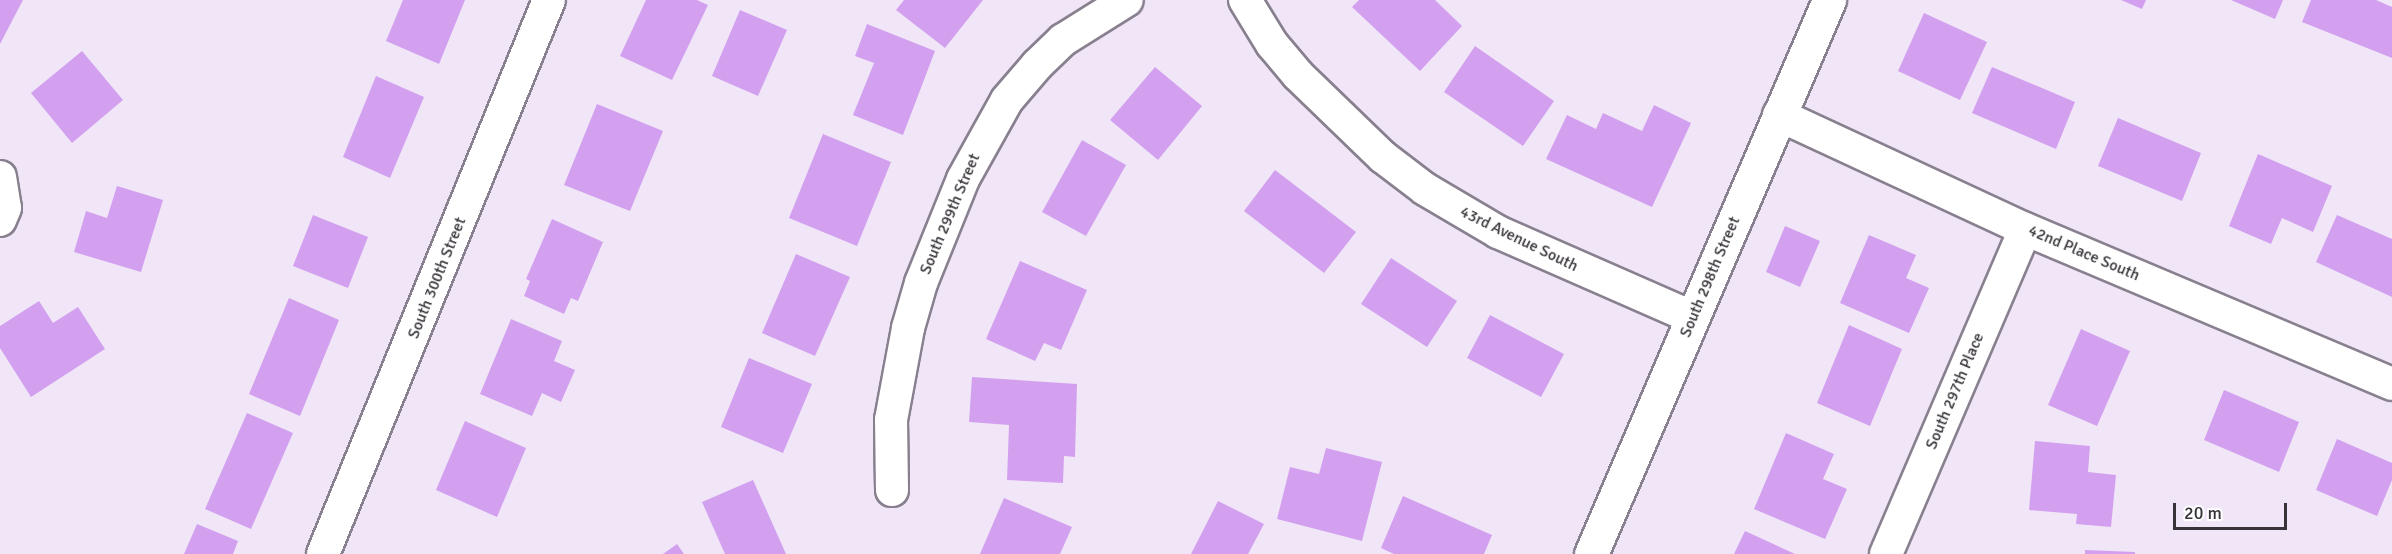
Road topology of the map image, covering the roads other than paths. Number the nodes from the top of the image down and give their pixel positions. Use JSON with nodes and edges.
{"nodes":[{"id":1,"x":549,"y":0,"type":"edge"},
{"id":2,"x":1127,"y":0,"type":"edge"},
{"id":3,"x":1245,"y":0,"type":"edge"},
{"id":4,"x":1829,"y":0,"type":"edge"},
{"id":5,"x":1779,"y":115,"type":"junction"},
{"id":6,"x":0,"y":177,"type":"edge"},
{"id":7,"x":0,"y":220,"type":"edge"},
{"id":8,"x":2025,"y":229,"type":"junction"},
{"id":9,"x":1692,"y":317,"type":"junction"},
{"id":10,"x":2392,"y":384,"type":"edge"},
{"id":11,"x":892,"y":490,"type":"dead end"},
{"id":12,"x":323,"y":554,"type":"edge"},
{"id":13,"x":1591,"y":554,"type":"edge"},
{"id":14,"x":1886,"y":554,"type":"edge"}],
"edges":[{"from":1,"to":12,"type":"street","name":"South 300th Street"},
{"from":2,"to":11,"type":"street","name":"South 299th Street"},
{"from":3,"to":9,"type":"street","name":"43rd Avenue South"},
{"from":4,"to":5,"type":"street","name":"South 298th Street"},
{"from":5,"to":8,"type":"street","name":"42nd Place South"},
{"from":5,"to":9,"type":"street","name":"South 298th Street"},
{"from":6,"to":7,"type":"street"},
{"from":8,"to":10,"type":"street","name":"42nd Place South"},
{"from":8,"to":14,"type":"street","name":"South 297th Place"},
{"from":9,"to":13,"type":"street","name":"South 298th Street"}]}
